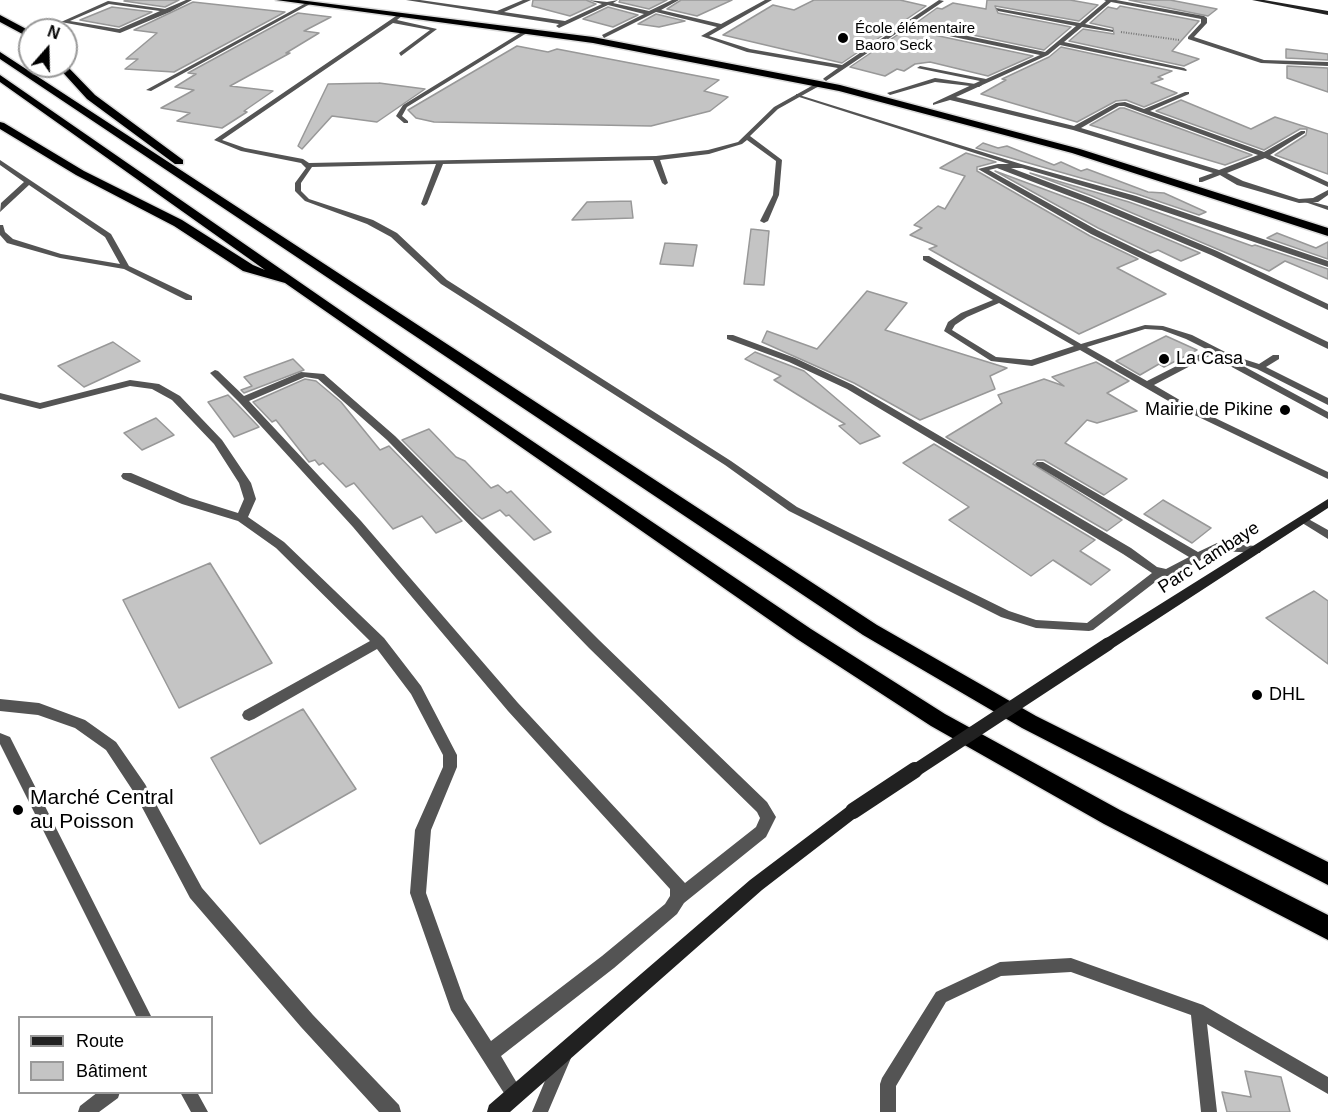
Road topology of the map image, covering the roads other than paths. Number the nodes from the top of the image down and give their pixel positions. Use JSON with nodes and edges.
{"nodes":[{"id":1,"x":190,"y":0,"type":"edge"},
{"id":2,"x":273,"y":0,"type":"edge"},
{"id":3,"x":323,"y":0,"type":"edge"},
{"id":4,"x":409,"y":0,"type":"edge"},
{"id":5,"x":439,"y":0,"type":"edge"},
{"id":6,"x":528,"y":0,"type":"edge"},
{"id":7,"x":591,"y":0,"type":"edge"},
{"id":8,"x":615,"y":0,"type":"edge"},
{"id":9,"x":676,"y":0,"type":"edge"},
{"id":10,"x":765,"y":0,"type":"edge"},
{"id":11,"x":935,"y":0,"type":"edge"},
{"id":12,"x":1109,"y":0,"type":"edge"},
{"id":13,"x":1255,"y":0,"type":"edge"},
{"id":14,"x":285,"y":1,"type":"edge"},
{"id":15,"x":432,"y":3,"type":"junction"},
{"id":16,"x":308,"y":4,"type":"junction"},
{"id":17,"x":607,"y":4,"type":"junction"},
{"id":18,"x":998,"y":9,"type":"dead end"},
{"id":19,"x":656,"y":10,"type":"junction"},
{"id":20,"x":168,"y":11,"type":"junction"},
{"id":21,"x":500,"y":12,"type":"junction"},
{"id":22,"x":649,"y":13,"type":"junction"},
{"id":23,"x":1328,"y":13,"type":"edge"},
{"id":24,"x":0,"y":18,"type":"edge"},
{"id":25,"x":397,"y":18,"type":"junction"},
{"id":26,"x":566,"y":22,"type":"junction"},
{"id":27,"x":905,"y":25,"type":"junction"},
{"id":28,"x":1080,"y":25,"type":"junction"},
{"id":29,"x":721,"y":26,"type":"junction"},
{"id":30,"x":18,"y":28,"type":"edge"},
{"id":31,"x":554,"y":28,"type":"junction"},
{"id":32,"x":527,"y":31,"type":"junction"},
{"id":33,"x":1111,"y":31,"type":"road end"},
{"id":34,"x":604,"y":36,"type":"junction"},
{"id":35,"x":1058,"y":43,"type":"junction"},
{"id":36,"x":401,"y":54,"type":"dead end"},
{"id":37,"x":1046,"y":54,"type":"junction"},
{"id":38,"x":0,"y":55,"type":"edge"},
{"id":39,"x":1328,"y":64,"type":"edge"},
{"id":40,"x":843,"y":67,"type":"junction"},
{"id":41,"x":920,"y":68,"type":"dead end"},
{"id":42,"x":1184,"y":70,"type":"dead end"},
{"id":43,"x":0,"y":78,"type":"edge"},
{"id":44,"x":73,"y":78,"type":"edge"},
{"id":45,"x":988,"y":81,"type":"junction"},
{"id":46,"x":823,"y":82,"type":"junction"},
{"id":47,"x":979,"y":85,"type":"junction"},
{"id":48,"x":149,"y":90,"type":"dead end"},
{"id":49,"x":890,"y":93,"type":"junction"},
{"id":50,"x":1187,"y":93,"type":"dead end"},
{"id":51,"x":798,"y":95,"type":"junction"},
{"id":52,"x":951,"y":98,"type":"junction"},
{"id":53,"x":935,"y":104,"type":"junction"},
{"id":54,"x":1146,"y":110,"type":"junction"},
{"id":55,"x":406,"y":122,"type":"dead end"},
{"id":56,"x":0,"y":125,"type":"edge"},
{"id":57,"x":1076,"y":128,"type":"junction"},
{"id":58,"x":1303,"y":132,"type":"dead end"},
{"id":59,"x":747,"y":137,"type":"junction"},
{"id":60,"x":1265,"y":155,"type":"junction"},
{"id":61,"x":656,"y":158,"type":"junction"},
{"id":62,"x":0,"y":162,"type":"edge"},
{"id":63,"x":440,"y":163,"type":"junction"},
{"id":64,"x":309,"y":165,"type":"junction"},
{"id":65,"x":998,"y":166,"type":"junction"},
{"id":66,"x":1022,"y":166,"type":"junction"},
{"id":67,"x":1223,"y":174,"type":"junction"},
{"id":68,"x":182,"y":175,"type":"junction"},
{"id":69,"x":1202,"y":180,"type":"junction"},
{"id":70,"x":27,"y":183,"type":"junction"},
{"id":71,"x":664,"y":183,"type":"dead end"},
{"id":72,"x":1328,"y":185,"type":"edge"},
{"id":73,"x":1328,"y":192,"type":"edge"},
{"id":74,"x":1308,"y":201,"type":"junction"},
{"id":75,"x":424,"y":204,"type":"dead end"},
{"id":76,"x":1328,"y":208,"type":"edge"},
{"id":77,"x":0,"y":210,"type":"edge"},
{"id":78,"x":764,"y":221,"type":"dead end"},
{"id":79,"x":1328,"y":225,"type":"edge"},
{"id":80,"x":0,"y":227,"type":"edge"},
{"id":81,"x":1328,"y":232,"type":"edge"},
{"id":82,"x":3,"y":238,"type":"edge"},
{"id":83,"x":926,"y":258,"type":"dead end"},
{"id":84,"x":1328,"y":264,"type":"edge"},
{"id":85,"x":126,"y":267,"type":"junction"},
{"id":86,"x":294,"y":282,"type":"junction"},
{"id":87,"x":189,"y":298,"type":"dead end"},
{"id":88,"x":999,"y":300,"type":"junction"},
{"id":89,"x":1328,"y":307,"type":"edge"},
{"id":90,"x":730,"y":337,"type":"dead end"},
{"id":91,"x":1328,"y":345,"type":"edge"},
{"id":92,"x":1083,"y":347,"type":"junction"},
{"id":93,"x":1215,"y":351,"type":"junction"},
{"id":94,"x":1228,"y":357,"type":"junction"},
{"id":95,"x":1276,"y":357,"type":"dead end"},
{"id":96,"x":1260,"y":367,"type":"junction"},
{"id":97,"x":215,"y":373,"type":"dead end"},
{"id":98,"x":1149,"y":384,"type":"junction"},
{"id":99,"x":0,"y":396,"type":"edge"},
{"id":100,"x":243,"y":400,"type":"junction"},
{"id":101,"x":1328,"y":402,"type":"edge"},
{"id":102,"x":1328,"y":416,"type":"edge"},
{"id":103,"x":1040,"y":464,"type":"dead end"},
{"id":104,"x":128,"y":476,"type":"dead end"},
{"id":105,"x":1328,"y":476,"type":"edge"},
{"id":106,"x":1328,"y":503,"type":"edge"},
{"id":107,"x":242,"y":518,"type":"junction"},
{"id":108,"x":1303,"y":519,"type":"junction"},
{"id":109,"x":1328,"y":536,"type":"edge"},
{"id":110,"x":1256,"y":550,"type":"junction"},
{"id":111,"x":1196,"y":556,"type":"junction"},
{"id":112,"x":1160,"y":573,"type":"junction"},
{"id":113,"x":379,"y":642,"type":"junction"},
{"id":114,"x":0,"y":705,"type":"edge"},
{"id":115,"x":249,"y":715,"type":"dead end"},
{"id":116,"x":0,"y":738,"type":"edge"},
{"id":117,"x":1328,"y":874,"type":"edge"},
{"id":118,"x":678,"y":898,"type":"junction"},
{"id":119,"x":1328,"y":928,"type":"edge"},
{"id":120,"x":1198,"y":1010,"type":"junction"},
{"id":121,"x":144,"y":1016,"type":"edge"},
{"id":122,"x":489,"y":1054,"type":"junction"},
{"id":123,"x":565,"y":1055,"type":"junction"},
{"id":124,"x":1328,"y":1086,"type":"edge"},
{"id":125,"x":109,"y":1094,"type":"edge"},
{"id":126,"x":189,"y":1094,"type":"edge"},
{"id":127,"x":515,"y":1095,"type":"junction"},
{"id":128,"x":86,"y":1112,"type":"edge"},
{"id":129,"x":200,"y":1112,"type":"edge"},
{"id":130,"x":392,"y":1112,"type":"edge"},
{"id":131,"x":496,"y":1112,"type":"edge"},
{"id":132,"x":540,"y":1112,"type":"edge"},
{"id":133,"x":888,"y":1112,"type":"edge"},
{"id":134,"x":1209,"y":1112,"type":"edge"}],
"edges":[{"from":1,"to":20,"type":"lane"},
{"from":2,"to":14,"type":"highway"},
{"from":3,"to":31,"type":"highway"},
{"from":4,"to":15,"type":"street"},
{"from":5,"to":15,"type":"street"},
{"from":6,"to":21,"type":"street"},
{"from":7,"to":17,"type":"street"},
{"from":8,"to":17,"type":"street"},
{"from":9,"to":19,"type":"street"},
{"from":10,"to":29,"type":"street"},
{"from":11,"to":27,"type":"street"},
{"from":12,"to":28,"type":"street"},
{"from":12,"to":39,"type":"street"},
{"from":13,"to":23,"type":"street"},
{"from":14,"to":16,"type":"highway"},
{"from":15,"to":21,"type":"street"},
{"from":16,"to":25,"type":"highway"},
{"from":16,"to":48,"type":"lane"},
{"from":17,"to":22,"type":"street"},
{"from":17,"to":26,"type":"street"},
{"from":18,"to":28,"type":"street"},
{"from":19,"to":22,"type":"street"},
{"from":19,"to":29,"type":"street"},
{"from":20,"to":20,"type":"lane"},
{"from":21,"to":26,"type":"street"},
{"from":22,"to":34,"type":"street"},
{"from":24,"to":30,"type":"highway"},
{"from":25,"to":32,"type":"highway"},
{"from":25,"to":36,"type":"lane"},
{"from":25,"to":64,"type":"lane"},
{"from":26,"to":31,"type":"street"},
{"from":27,"to":37,"type":"street"},
{"from":27,"to":40,"type":"street"},
{"from":28,"to":33,"type":"street"},
{"from":28,"to":35,"type":"street"},
{"from":29,"to":40,"type":"street"},
{"from":31,"to":34,"type":"highway"},
{"from":32,"to":46,"type":"highway"},
{"from":32,"to":55,"type":"lane"},
{"from":34,"to":46,"type":"highway"},
{"from":35,"to":37,"type":"street"},
{"from":35,"to":42,"type":"street"},
{"from":37,"to":45,"type":"street"},
{"from":38,"to":68,"type":"highway"},
{"from":40,"to":46,"type":"street"},
{"from":41,"to":45,"type":"street"},
{"from":43,"to":86,"type":"highway"},
{"from":44,"to":68,"type":"highway"},
{"from":45,"to":47,"type":"street"},
{"from":46,"to":49,"type":"highway"},
{"from":46,"to":51,"type":"lane"},
{"from":46,"to":81,"type":"highway"},
{"from":47,"to":49,"type":"lane"},
{"from":47,"to":52,"type":"street"},
{"from":49,"to":53,"type":"highway"},
{"from":50,"to":54,"type":"street"},
{"from":51,"to":59,"type":"lane"},
{"from":51,"to":66,"type":"street"},
{"from":52,"to":53,"type":"street"},
{"from":52,"to":57,"type":"street"},
{"from":53,"to":69,"type":"highway"},
{"from":54,"to":57,"type":"street"},
{"from":54,"to":60,"type":"street"},
{"from":56,"to":86,"type":"highway"},
{"from":57,"to":67,"type":"street"},
{"from":58,"to":60,"type":"street"},
{"from":59,"to":61,"type":"lane"},
{"from":59,"to":78,"type":"lane"},
{"from":60,"to":67,"type":"street"},
{"from":60,"to":72,"type":"street"},
{"from":61,"to":63,"type":"lane"},
{"from":61,"to":71,"type":"lane"},
{"from":62,"to":70,"type":"lane"},
{"from":63,"to":64,"type":"lane"},
{"from":63,"to":75,"type":"lane"},
{"from":64,"to":112,"type":"lane"},
{"from":65,"to":66,"type":"street"},
{"from":65,"to":89,"type":"street"},
{"from":65,"to":91,"type":"street"},
{"from":66,"to":84,"type":"street"},
{"from":67,"to":69,"type":"street"},
{"from":67,"to":74,"type":"street"},
{"from":68,"to":117,"type":"highway"},
{"from":69,"to":79,"type":"highway"},
{"from":70,"to":77,"type":"lane"},
{"from":70,"to":85,"type":"lane"},
{"from":73,"to":74,"type":"street"},
{"from":74,"to":76,"type":"lane"},
{"from":80,"to":82,"type":"lane"},
{"from":82,"to":85,"type":"lane"},
{"from":83,"to":88,"type":"lane"},
{"from":85,"to":87,"type":"lane"},
{"from":86,"to":119,"type":"highway"},
{"from":88,"to":92,"type":"lane"},
{"from":88,"to":92,"type":"lane"},
{"from":90,"to":112,"type":"lane"},
{"from":92,"to":93,"type":"lane"},
{"from":92,"to":98,"type":"lane"},
{"from":93,"to":94,"type":"lane"},
{"from":93,"to":98,"type":"lane"},
{"from":94,"to":96,"type":"lane"},
{"from":94,"to":102,"type":"lane"},
{"from":95,"to":96,"type":"lane"},
{"from":96,"to":101,"type":"lane"},
{"from":97,"to":100,"type":"street"},
{"from":98,"to":105,"type":"lane"},
{"from":99,"to":107,"type":"street"},
{"from":100,"to":118,"type":"street"},
{"from":100,"to":118,"type":"street"},
{"from":103,"to":111,"type":"lane"},
{"from":104,"to":107,"type":"street"},
{"from":106,"to":108,"type":"street","name":"Parc Lambaye"},
{"from":107,"to":113,"type":"street"},
{"from":108,"to":109,"type":"lane"},
{"from":108,"to":110,"type":"street","name":"Parc Lambaye"},
{"from":110,"to":111,"type":"lane"},
{"from":110,"to":123,"type":"street","name":"Parc Lambaye","bridge":true},
{"from":111,"to":112,"type":"lane"},
{"from":113,"to":115,"type":"street"},
{"from":113,"to":122,"type":"street"},
{"from":114,"to":130,"type":"street"},
{"from":116,"to":121,"type":"lane"},
{"from":118,"to":122,"type":"street"},
{"from":120,"to":124,"type":"lane"},
{"from":120,"to":133,"type":"lane"},
{"from":120,"to":134,"type":"lane"},
{"from":122,"to":127,"type":"street"},
{"from":123,"to":127,"type":"street","name":"Parc Lambaye"},
{"from":123,"to":132,"type":"lane"},
{"from":125,"to":128,"type":"lane"},
{"from":126,"to":129,"type":"lane"},
{"from":127,"to":131,"type":"street","name":"Parc Lambaye"}]}
